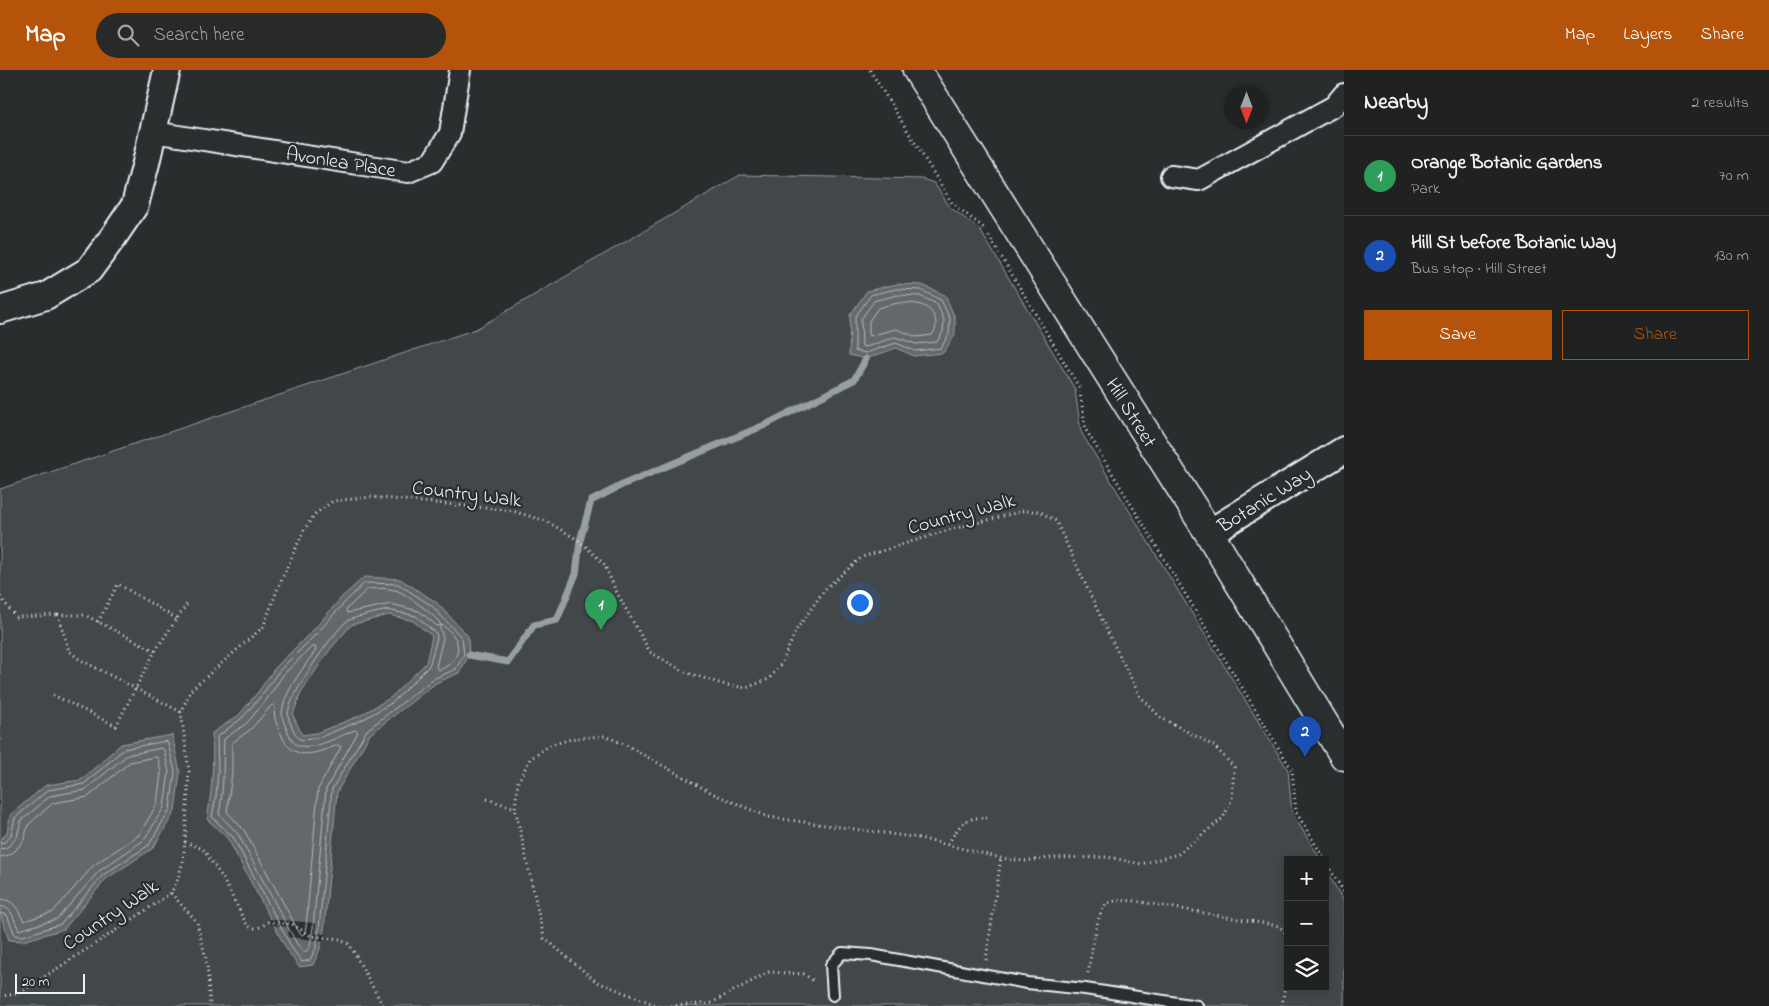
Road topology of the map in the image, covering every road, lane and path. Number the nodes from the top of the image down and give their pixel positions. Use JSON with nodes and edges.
{"nodes":[{"id":1,"x":167,"y":70,"type":"edge"},
{"id":2,"x":460,"y":70,"type":"edge"},
{"id":3,"x":870,"y":70,"type":"edge"},
{"id":4,"x":917,"y":70,"type":"edge"},
{"id":5,"x":1344,"y":94,"type":"edge"},
{"id":6,"x":153,"y":132,"type":"junction"},
{"id":7,"x":1171,"y":176,"type":"dead end"},
{"id":8,"x":0,"y":310,"type":"edge"},
{"id":9,"x":1344,"y":450,"type":"edge"},
{"id":10,"x":1209,"y":534,"type":"junction"},
{"id":11,"x":0,"y":597,"type":"edge"},
{"id":12,"x":187,"y":604,"type":"dead end"},
{"id":13,"x":58,"y":615,"type":"junction"},
{"id":14,"x":177,"y":619,"type":"junction"},
{"id":15,"x":98,"y":622,"type":"junction"},
{"id":16,"x":155,"y":651,"type":"junction"},
{"id":17,"x":136,"y":688,"type":"junction"},
{"id":18,"x":53,"y":695,"type":"dead end"},
{"id":19,"x":181,"y":712,"type":"junction"},
{"id":20,"x":1344,"y":756,"type":"edge"},
{"id":21,"x":487,"y":799,"type":"dead end"},
{"id":22,"x":515,"y":808,"type":"junction"},
{"id":23,"x":987,"y":818,"type":"dead end"},
{"id":24,"x":186,"y":842,"type":"junction"},
{"id":25,"x":948,"y":844,"type":"junction"},
{"id":26,"x":1323,"y":856,"type":"edge"},
{"id":27,"x":1001,"y":858,"type":"junction"},
{"id":28,"x":1329,"y":867,"type":"edge"},
{"id":29,"x":1344,"y":892,"type":"edge"},
{"id":30,"x":171,"y":893,"type":"junction"},
{"id":31,"x":1284,"y":930,"type":"edge"},
{"id":32,"x":983,"y":976,"type":"junction"},
{"id":33,"x":1085,"y":989,"type":"junction"},
{"id":34,"x":1284,"y":991,"type":"edge"},
{"id":35,"x":0,"y":996,"type":"edge"},
{"id":36,"x":834,"y":996,"type":"joint"},
{"id":37,"x":210,"y":1006,"type":"edge"},
{"id":38,"x":383,"y":1006,"type":"edge"},
{"id":39,"x":659,"y":1006,"type":"edge"},
{"id":40,"x":671,"y":1006,"type":"edge"},
{"id":41,"x":1196,"y":1006,"type":"edge"},
{"id":42,"x":1282,"y":1006,"type":"edge"}],
"edges":[{"from":1,"to":6,"type":"street"},
{"from":2,"to":6,"type":"street","name":"Avonlea Place"},
{"from":3,"to":26,"type":"path"},
{"from":4,"to":10,"type":"main road","name":"Hill Street"},
{"from":5,"to":7,"type":"street"},
{"from":6,"to":8,"type":"street"},
{"from":9,"to":10,"type":"street","name":"Botanic Way"},
{"from":10,"to":20,"type":"main road","name":"Hill Street"},
{"from":11,"to":13,"type":"path"},
{"from":12,"to":14,"type":"path"},
{"from":13,"to":15,"type":"path"},
{"from":13,"to":17,"type":"path"},
{"from":14,"to":15,"type":"path"},
{"from":14,"to":16,"type":"path"},
{"from":15,"to":16,"type":"path"},
{"from":16,"to":17,"type":"path"},
{"from":17,"to":18,"type":"path"},
{"from":17,"to":19,"type":"path"},
{"from":19,"to":24,"type":"path","name":"Country Walk"},
{"from":19,"to":27,"type":"path","name":"Country Walk"},
{"from":21,"to":22,"type":"path"},
{"from":22,"to":25,"type":"path","name":"Country Walk"},
{"from":22,"to":39,"type":"path","name":"Country Walk"},
{"from":23,"to":25,"type":"path"},
{"from":24,"to":30,"type":"path","name":"Country Walk"},
{"from":24,"to":38,"type":"path"},
{"from":25,"to":27,"type":"path","name":"Country Walk"},
{"from":27,"to":32,"type":"path"},
{"from":28,"to":29,"type":"path"},
{"from":30,"to":35,"type":"path","name":"Country Walk"},
{"from":30,"to":37,"type":"path"},
{"from":31,"to":33,"type":"path"},
{"from":32,"to":33,"type":"lane"},
{"from":32,"to":36,"type":"lane"},
{"from":33,"to":41,"type":"lane"},
{"from":34,"to":42,"type":"path"},
{"from":36,"to":40,"type":"path"}]}
